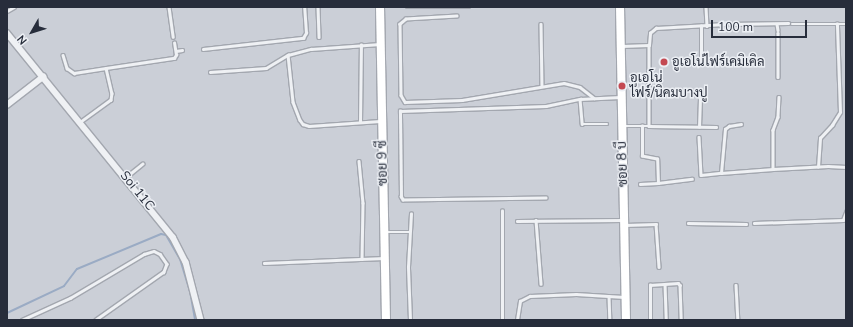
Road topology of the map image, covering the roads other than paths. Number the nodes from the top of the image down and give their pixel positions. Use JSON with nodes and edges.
{"nodes":[{"id":1,"x":14,"y":7,"type":"edge"},
{"id":2,"x":169,"y":7,"type":"edge"},
{"id":3,"x":304,"y":7,"type":"edge"},
{"id":4,"x":318,"y":7,"type":"edge"},
{"id":5,"x":380,"y":7,"type":"edge"},
{"id":6,"x":407,"y":7,"type":"edge"},
{"id":7,"x":469,"y":7,"type":"edge"},
{"id":8,"x":620,"y":7,"type":"edge"},
{"id":9,"x":706,"y":7,"type":"edge"},
{"id":10,"x":7,"y":11,"type":"edge"},
{"id":11,"x":457,"y":16,"type":"dead end"},
{"id":12,"x":541,"y":24,"type":"dead end"},
{"id":13,"x":725,"y":24,"type":"dead end"},
{"id":14,"x":730,"y":24,"type":"dead end"},
{"id":15,"x":777,"y":24,"type":"junction"},
{"id":16,"x":837,"y":24,"type":"junction"},
{"id":17,"x":846,"y":24,"type":"edge"},
{"id":18,"x":701,"y":26,"type":"junction"},
{"id":19,"x":707,"y":26,"type":"junction"},
{"id":20,"x":7,"y":33,"type":"edge"},
{"id":21,"x":173,"y":37,"type":"dead end"},
{"id":22,"x":319,"y":37,"type":"dead end"},
{"id":23,"x":174,"y":44,"type":"dead end"},
{"id":24,"x":380,"y":44,"type":"junction"},
{"id":25,"x":361,"y":45,"type":"junction"},
{"id":26,"x":621,"y":46,"type":"junction"},
{"id":27,"x":649,"y":46,"type":"junction"},
{"id":28,"x":203,"y":49,"type":"dead end"},
{"id":29,"x":182,"y":50,"type":"dead end"},
{"id":30,"x":176,"y":51,"type":"junction"},
{"id":31,"x":63,"y":55,"type":"dead end"},
{"id":32,"x":288,"y":55,"type":"junction"},
{"id":33,"x":701,"y":62,"type":"dead end"},
{"id":34,"x":106,"y":68,"type":"junction"},
{"id":35,"x":210,"y":72,"type":"dead end"},
{"id":36,"x":43,"y":77,"type":"junction"},
{"id":37,"x":778,"y":77,"type":"dead end"},
{"id":38,"x":542,"y":86,"type":"junction"},
{"id":39,"x":700,"y":94,"type":"dead end"},
{"id":40,"x":621,"y":97,"type":"junction"},
{"id":41,"x":779,"y":97,"type":"dead end"},
{"id":42,"x":580,"y":99,"type":"junction"},
{"id":43,"x":594,"y":99,"type":"junction"},
{"id":44,"x":7,"y":105,"type":"edge"},
{"id":45,"x":382,"y":121,"type":"junction"},
{"id":46,"x":360,"y":122,"type":"junction"},
{"id":47,"x":80,"y":123,"type":"junction"},
{"id":48,"x":607,"y":124,"type":"dead end"},
{"id":49,"x":741,"y":124,"type":"dead end"},
{"id":50,"x":622,"y":126,"type":"junction"},
{"id":51,"x":642,"y":126,"type":"junction"},
{"id":52,"x":649,"y":126,"type":"junction"},
{"id":53,"x":699,"y":127,"type":"junction"},
{"id":54,"x":716,"y":127,"type":"dead end"},
{"id":55,"x":700,"y":138,"type":"dead end"},
{"id":56,"x":359,"y":161,"type":"dead end"},
{"id":57,"x":142,"y":164,"type":"dead end"},
{"id":58,"x":818,"y":167,"type":"junction"},
{"id":59,"x":846,"y":168,"type":"edge"},
{"id":60,"x":773,"y":170,"type":"junction"},
{"id":61,"x":721,"y":174,"type":"junction"},
{"id":62,"x":126,"y":177,"type":"junction"},
{"id":63,"x":692,"y":179,"type":"dead end"},
{"id":64,"x":658,"y":183,"type":"junction"},
{"id":65,"x":640,"y":184,"type":"dead end"},
{"id":66,"x":546,"y":198,"type":"dead end"},
{"id":67,"x":502,"y":211,"type":"dead end"},
{"id":68,"x":846,"y":212,"type":"edge"},
{"id":69,"x":411,"y":214,"type":"dead end"},
{"id":70,"x":536,"y":220,"type":"junction"},
{"id":71,"x":517,"y":221,"type":"dead end"},
{"id":72,"x":624,"y":223,"type":"junction"},
{"id":73,"x":688,"y":223,"type":"dead end"},
{"id":74,"x":754,"y":223,"type":"dead end"},
{"id":75,"x":746,"y":224,"type":"dead end"},
{"id":76,"x":384,"y":232,"type":"junction"},
{"id":77,"x":410,"y":232,"type":"junction"},
{"id":78,"x":385,"y":258,"type":"junction"},
{"id":79,"x":362,"y":259,"type":"junction"},
{"id":80,"x":264,"y":263,"type":"dead end"},
{"id":81,"x":659,"y":267,"type":"dead end"},
{"id":82,"x":541,"y":284,"type":"dead end"},
{"id":83,"x":666,"y":284,"type":"junction"},
{"id":84,"x":736,"y":285,"type":"dead end"},
{"id":85,"x":609,"y":296,"type":"junction"},
{"id":86,"x":626,"y":297,"type":"junction"},
{"id":87,"x":22,"y":320,"type":"edge"},
{"id":88,"x":96,"y":320,"type":"edge"},
{"id":89,"x":201,"y":320,"type":"edge"},
{"id":90,"x":386,"y":320,"type":"edge"},
{"id":91,"x":410,"y":320,"type":"edge"},
{"id":92,"x":502,"y":320,"type":"edge"},
{"id":93,"x":517,"y":320,"type":"edge"},
{"id":94,"x":610,"y":320,"type":"edge"},
{"id":95,"x":626,"y":320,"type":"edge"},
{"id":96,"x":650,"y":320,"type":"edge"},
{"id":97,"x":666,"y":320,"type":"edge"},
{"id":98,"x":681,"y":320,"type":"edge"},
{"id":99,"x":738,"y":320,"type":"edge"}],
"edges":[{"from":1,"to":10,"type":"lane"},
{"from":2,"to":21,"type":"lane"},
{"from":3,"to":28,"type":"lane"},
{"from":4,"to":22,"type":"lane"},
{"from":5,"to":24,"type":"street","name":"ซอย 9 ซี"},
{"from":6,"to":7,"type":"lane"},
{"from":8,"to":26,"type":"street","name":"ซอย 8 บี"},
{"from":9,"to":19,"type":"lane"},
{"from":11,"to":38,"type":"lane"},
{"from":12,"to":38,"type":"lane"},
{"from":13,"to":19,"type":"lane"},
{"from":14,"to":15,"type":"lane"},
{"from":15,"to":16,"type":"lane"},
{"from":15,"to":37,"type":"lane"},
{"from":16,"to":17,"type":"lane"},
{"from":16,"to":58,"type":"lane"},
{"from":18,"to":19,"type":"lane"},
{"from":18,"to":27,"type":"lane"},
{"from":18,"to":33,"type":"lane"},
{"from":20,"to":36,"type":"street","name":"Soi 11C"},
{"from":23,"to":30,"type":"lane"},
{"from":24,"to":25,"type":"lane"},
{"from":24,"to":45,"type":"street","name":"ซอย 9 ซี"},
{"from":25,"to":32,"type":"lane"},
{"from":25,"to":46,"type":"lane"},
{"from":26,"to":27,"type":"lane"},
{"from":26,"to":40,"type":"street","name":"ซอย 8 บี"},
{"from":27,"to":52,"type":"lane"},
{"from":29,"to":30,"type":"lane"},
{"from":30,"to":34,"type":"lane"},
{"from":31,"to":34,"type":"lane"},
{"from":32,"to":35,"type":"lane"},
{"from":32,"to":46,"type":"lane"},
{"from":34,"to":47,"type":"lane"},
{"from":36,"to":44,"type":"street"},
{"from":36,"to":47,"type":"street","name":"Soi 11C"},
{"from":38,"to":43,"type":"lane"},
{"from":39,"to":53,"type":"lane"},
{"from":40,"to":43,"type":"lane"},
{"from":40,"to":50,"type":"street","name":"ซอย 8 บี"},
{"from":41,"to":60,"type":"lane"},
{"from":42,"to":43,"type":"lane"},
{"from":42,"to":48,"type":"lane"},
{"from":42,"to":66,"type":"lane"},
{"from":45,"to":46,"type":"lane"},
{"from":45,"to":76,"type":"street","name":"ซอย 9 ซี"},
{"from":47,"to":62,"type":"street","name":"Soi 11C"},
{"from":49,"to":61,"type":"lane"},
{"from":50,"to":51,"type":"lane"},
{"from":50,"to":72,"type":"street","name":"ซอย 8 บี"},
{"from":51,"to":52,"type":"lane"},
{"from":51,"to":64,"type":"lane"},
{"from":52,"to":53,"type":"lane"},
{"from":53,"to":54,"type":"lane"},
{"from":55,"to":61,"type":"lane"},
{"from":56,"to":79,"type":"lane"},
{"from":57,"to":62,"type":"lane"},
{"from":58,"to":59,"type":"lane"},
{"from":58,"to":60,"type":"lane"},
{"from":60,"to":61,"type":"lane"},
{"from":62,"to":89,"type":"street","name":"Soi 11C"},
{"from":63,"to":64,"type":"lane"},
{"from":64,"to":65,"type":"lane"},
{"from":67,"to":92,"type":"lane"},
{"from":68,"to":74,"type":"lane"},
{"from":69,"to":77,"type":"lane"},
{"from":70,"to":71,"type":"lane"},
{"from":70,"to":72,"type":"lane"},
{"from":70,"to":82,"type":"lane"},
{"from":72,"to":81,"type":"lane"},
{"from":72,"to":86,"type":"street","name":"ซอย 8 บี"},
{"from":73,"to":75,"type":"lane"},
{"from":76,"to":77,"type":"lane"},
{"from":76,"to":78,"type":"street","name":"ซอย 9 ซี"},
{"from":77,"to":91,"type":"lane"},
{"from":78,"to":79,"type":"lane"},
{"from":78,"to":90,"type":"street","name":"ซอย 9 ซี"},
{"from":79,"to":80,"type":"lane"},
{"from":83,"to":96,"type":"lane"},
{"from":83,"to":97,"type":"lane"},
{"from":83,"to":98,"type":"lane"},
{"from":84,"to":99,"type":"lane"},
{"from":85,"to":86,"type":"lane"},
{"from":85,"to":93,"type":"lane"},
{"from":85,"to":94,"type":"lane"},
{"from":86,"to":95,"type":"street","name":"ซอย 8 บี"},
{"from":87,"to":88,"type":"lane"}]}
